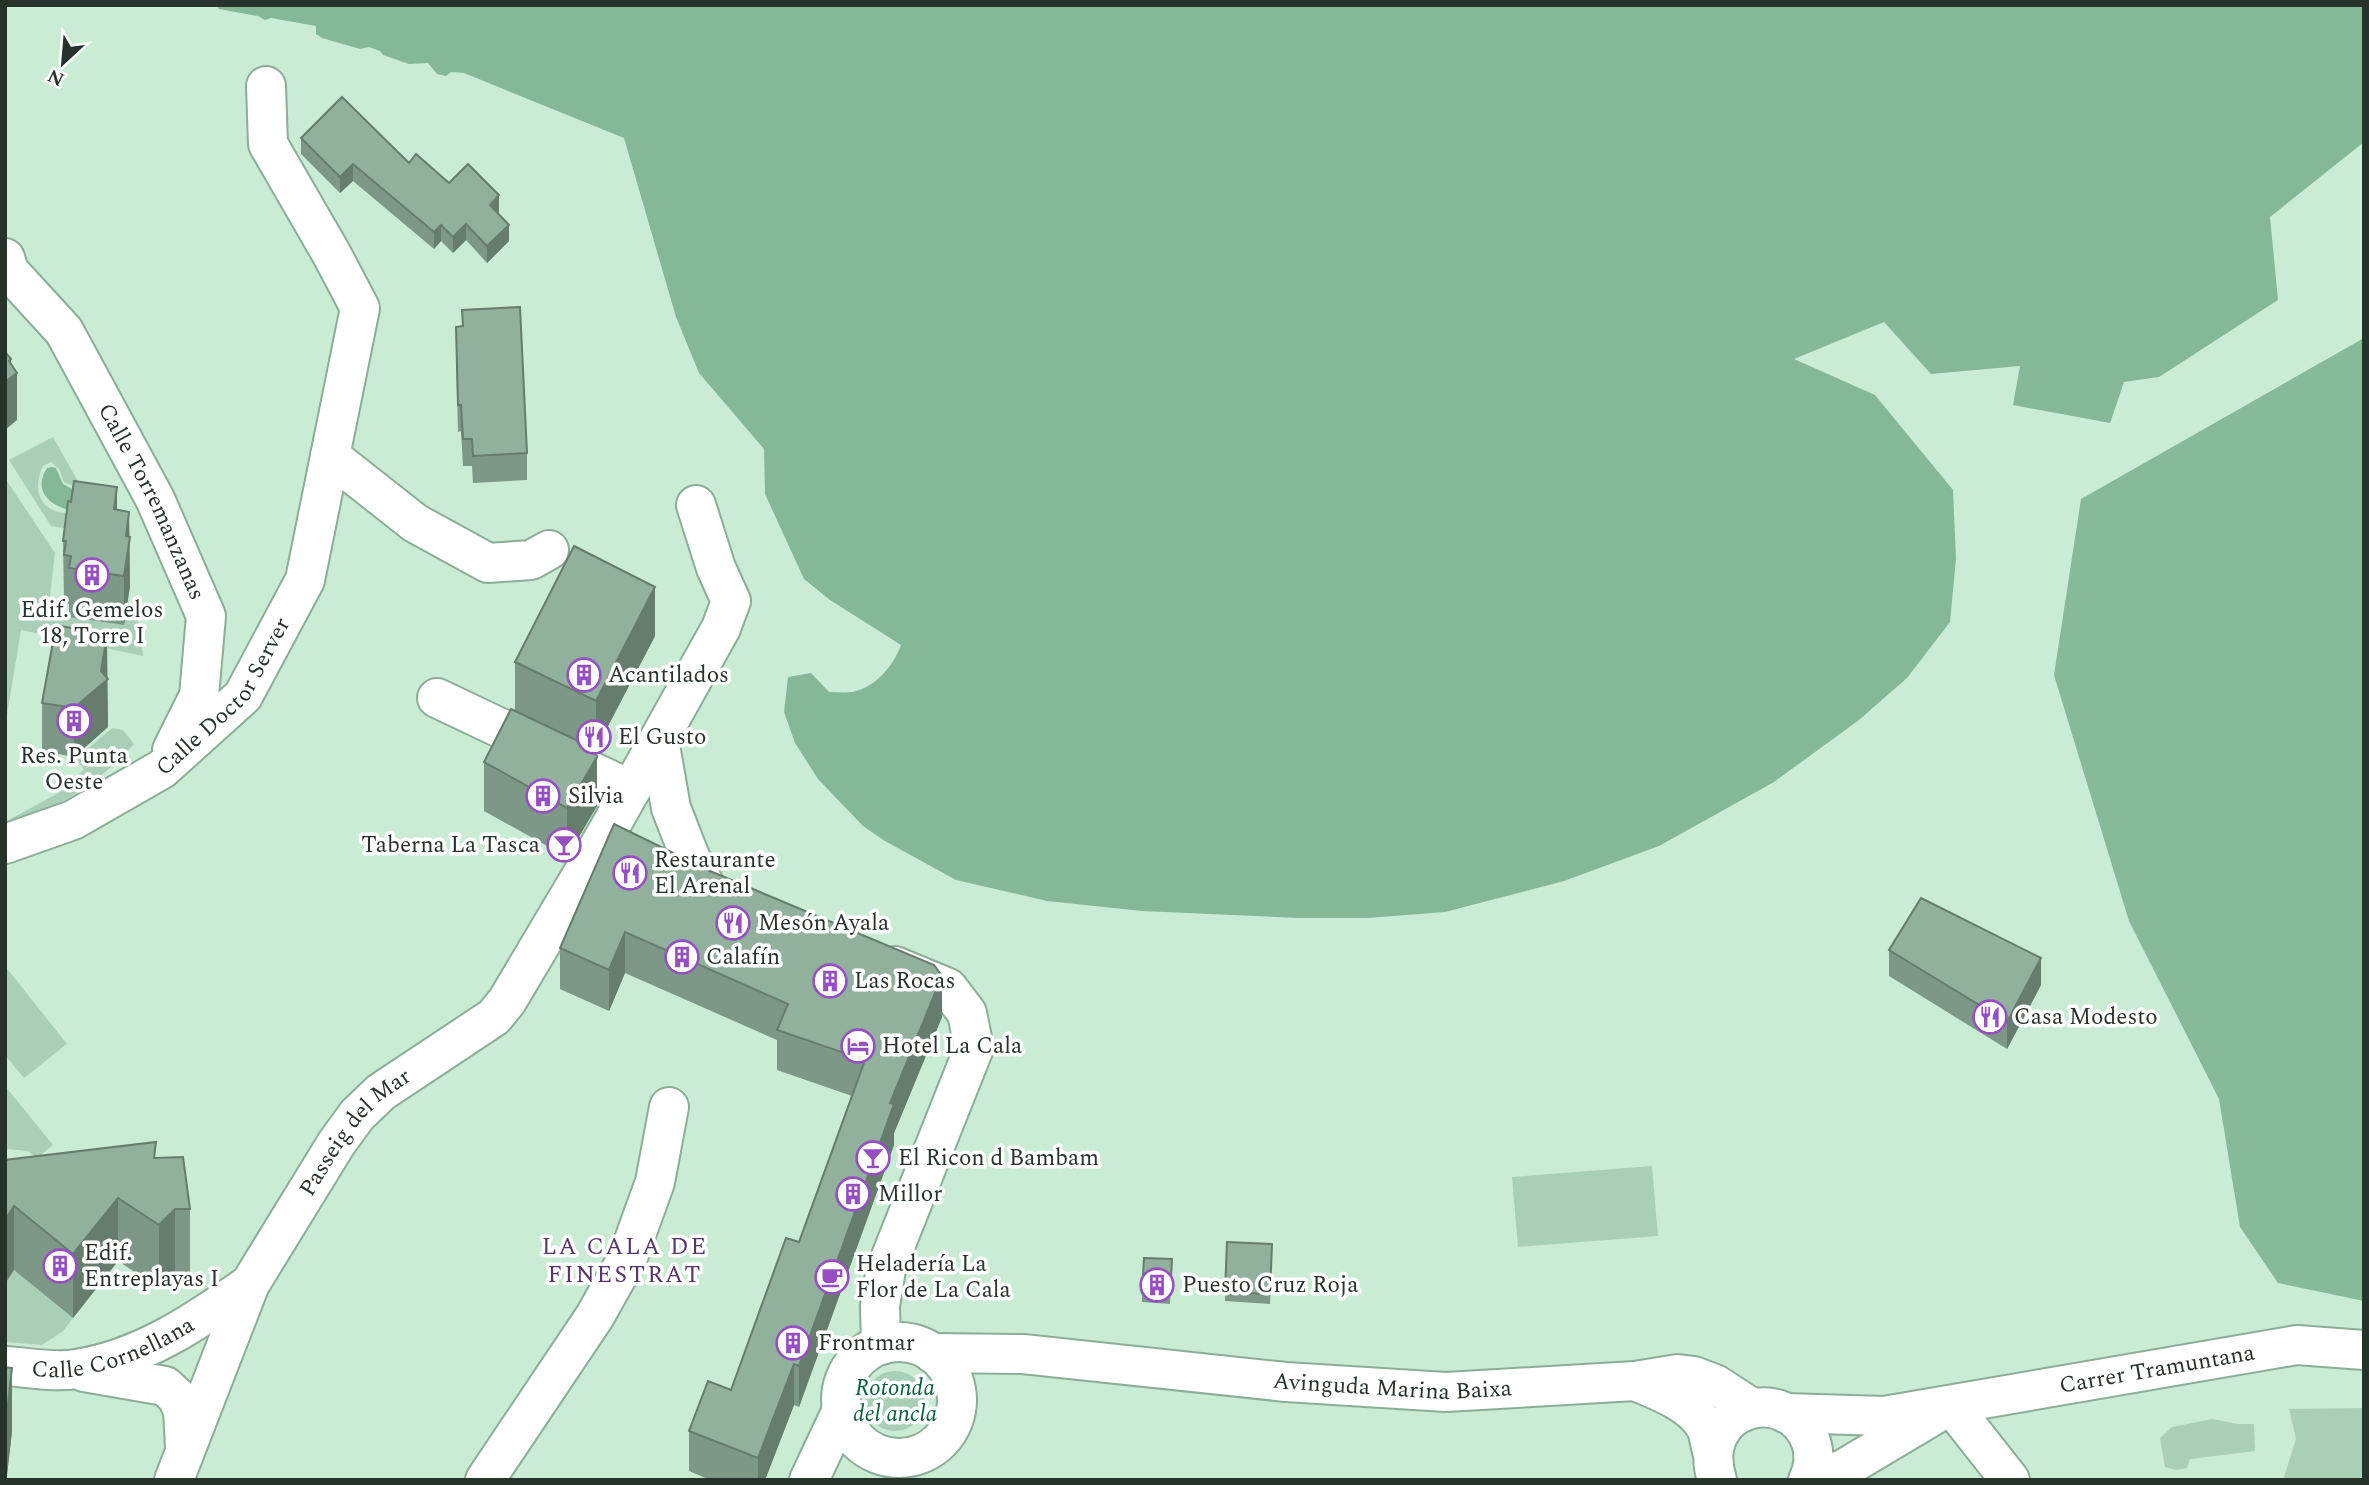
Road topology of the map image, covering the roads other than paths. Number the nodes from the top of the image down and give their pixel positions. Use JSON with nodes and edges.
{"nodes":[{"id":1,"x":266,"y":86,"type":"dead end"},
{"id":2,"x":5,"y":258,"type":"edge"},
{"id":3,"x":330,"y":456,"type":"junction"},
{"id":4,"x":696,"y":505,"type":"dead end"},
{"id":5,"x":549,"y":550,"type":"dead end"},
{"id":6,"x":437,"y":698,"type":"dead end"},
{"id":7,"x":659,"y":740,"type":"junction"},
{"id":8,"x":162,"y":769,"type":"junction"},
{"id":9,"x":631,"y":790,"type":"junction"},
{"id":10,"x":5,"y":844,"type":"edge"},
{"id":11,"x":630,"y":849,"type":"junction"},
{"id":12,"x":859,"y":950,"type":"edge"},
{"id":13,"x":669,"y":1107,"type":"dead end"},
{"id":14,"x":250,"y":1284,"type":"junction"},
{"id":15,"x":881,"y":1345,"type":"junction"},
{"id":16,"x":2364,"y":1350,"type":"edge"},
{"id":17,"x":932,"y":1353,"type":"junction"},
{"id":18,"x":1023,"y":1354,"type":"junction"},
{"id":19,"x":5,"y":1366,"type":"edge"},
{"id":20,"x":74,"y":1370,"type":"junction"},
{"id":21,"x":1646,"y":1386,"type":"junction"},
{"id":22,"x":957,"y":1400,"type":"junction"},
{"id":23,"x":1951,"y":1405,"type":"junction"},
{"id":24,"x":842,"y":1410,"type":"junction"},
{"id":25,"x":1768,"y":1411,"type":"junction"},
{"id":26,"x":843,"y":1462,"type":"edge"},
{"id":27,"x":179,"y":1468,"type":"edge"},
{"id":28,"x":1713,"y":1469,"type":"edge"},
{"id":29,"x":485,"y":1480,"type":"edge"},
{"id":30,"x":809,"y":1480,"type":"edge"},
{"id":31,"x":1808,"y":1480,"type":"edge"},
{"id":32,"x":1821,"y":1480,"type":"edge"},
{"id":33,"x":2010,"y":1480,"type":"edge"}],
"edges":[{"from":1,"to":3,"type":"street","name":"Calle Doctor Server"},
{"from":2,"to":8,"type":"street","name":"Calle Torremanzanas"},
{"from":3,"to":5,"type":"street"},
{"from":3,"to":8,"type":"street","name":"Calle Doctor Server"},
{"from":4,"to":7,"type":"street"},
{"from":6,"to":9,"type":"street"},
{"from":7,"to":9,"type":"street"},
{"from":7,"to":11,"type":"street"},
{"from":8,"to":10,"type":"street","name":"Calle Doctor Server"},
{"from":9,"to":11,"type":"street"},
{"from":11,"to":14,"type":"street","name":"Passeig del Mar"},
{"from":12,"to":15,"type":"street"},
{"from":13,"to":29,"type":"street"},
{"from":14,"to":20,"type":"street","name":"Calle Cornellana"},
{"from":14,"to":27,"type":"street","name":"Passeig del Mar"},
{"from":15,"to":17,"type":"street"},
{"from":15,"to":24,"type":"street"},
{"from":16,"to":23,"type":"street","name":"Carrer Tramuntana"},
{"from":17,"to":18,"type":"street","name":"Avinguda Marina Baixa"},
{"from":17,"to":22,"type":"street"},
{"from":18,"to":21,"type":"street","name":"Avinguda Marina Baixa"},
{"from":18,"to":22,"type":"street","name":"Avinguda Marina Baixa"},
{"from":19,"to":20,"type":"street","name":"Calle Cornellana"},
{"from":20,"to":27,"type":"street"},
{"from":21,"to":25,"type":"street","name":"Avinguda Marina Baixa"},
{"from":21,"to":28,"type":"street"},
{"from":22,"to":26,"type":"street"},
{"from":23,"to":25,"type":"street","name":"Carrer Tramuntana"},
{"from":23,"to":32,"type":"street","name":"Carrer Tramuntana"},
{"from":23,"to":33,"type":"street"},
{"from":24,"to":26,"type":"street"},
{"from":24,"to":30,"type":"street"},
{"from":25,"to":28,"type":"street"},
{"from":25,"to":31,"type":"street","name":"Avinguda Marina Baixa"}]}
